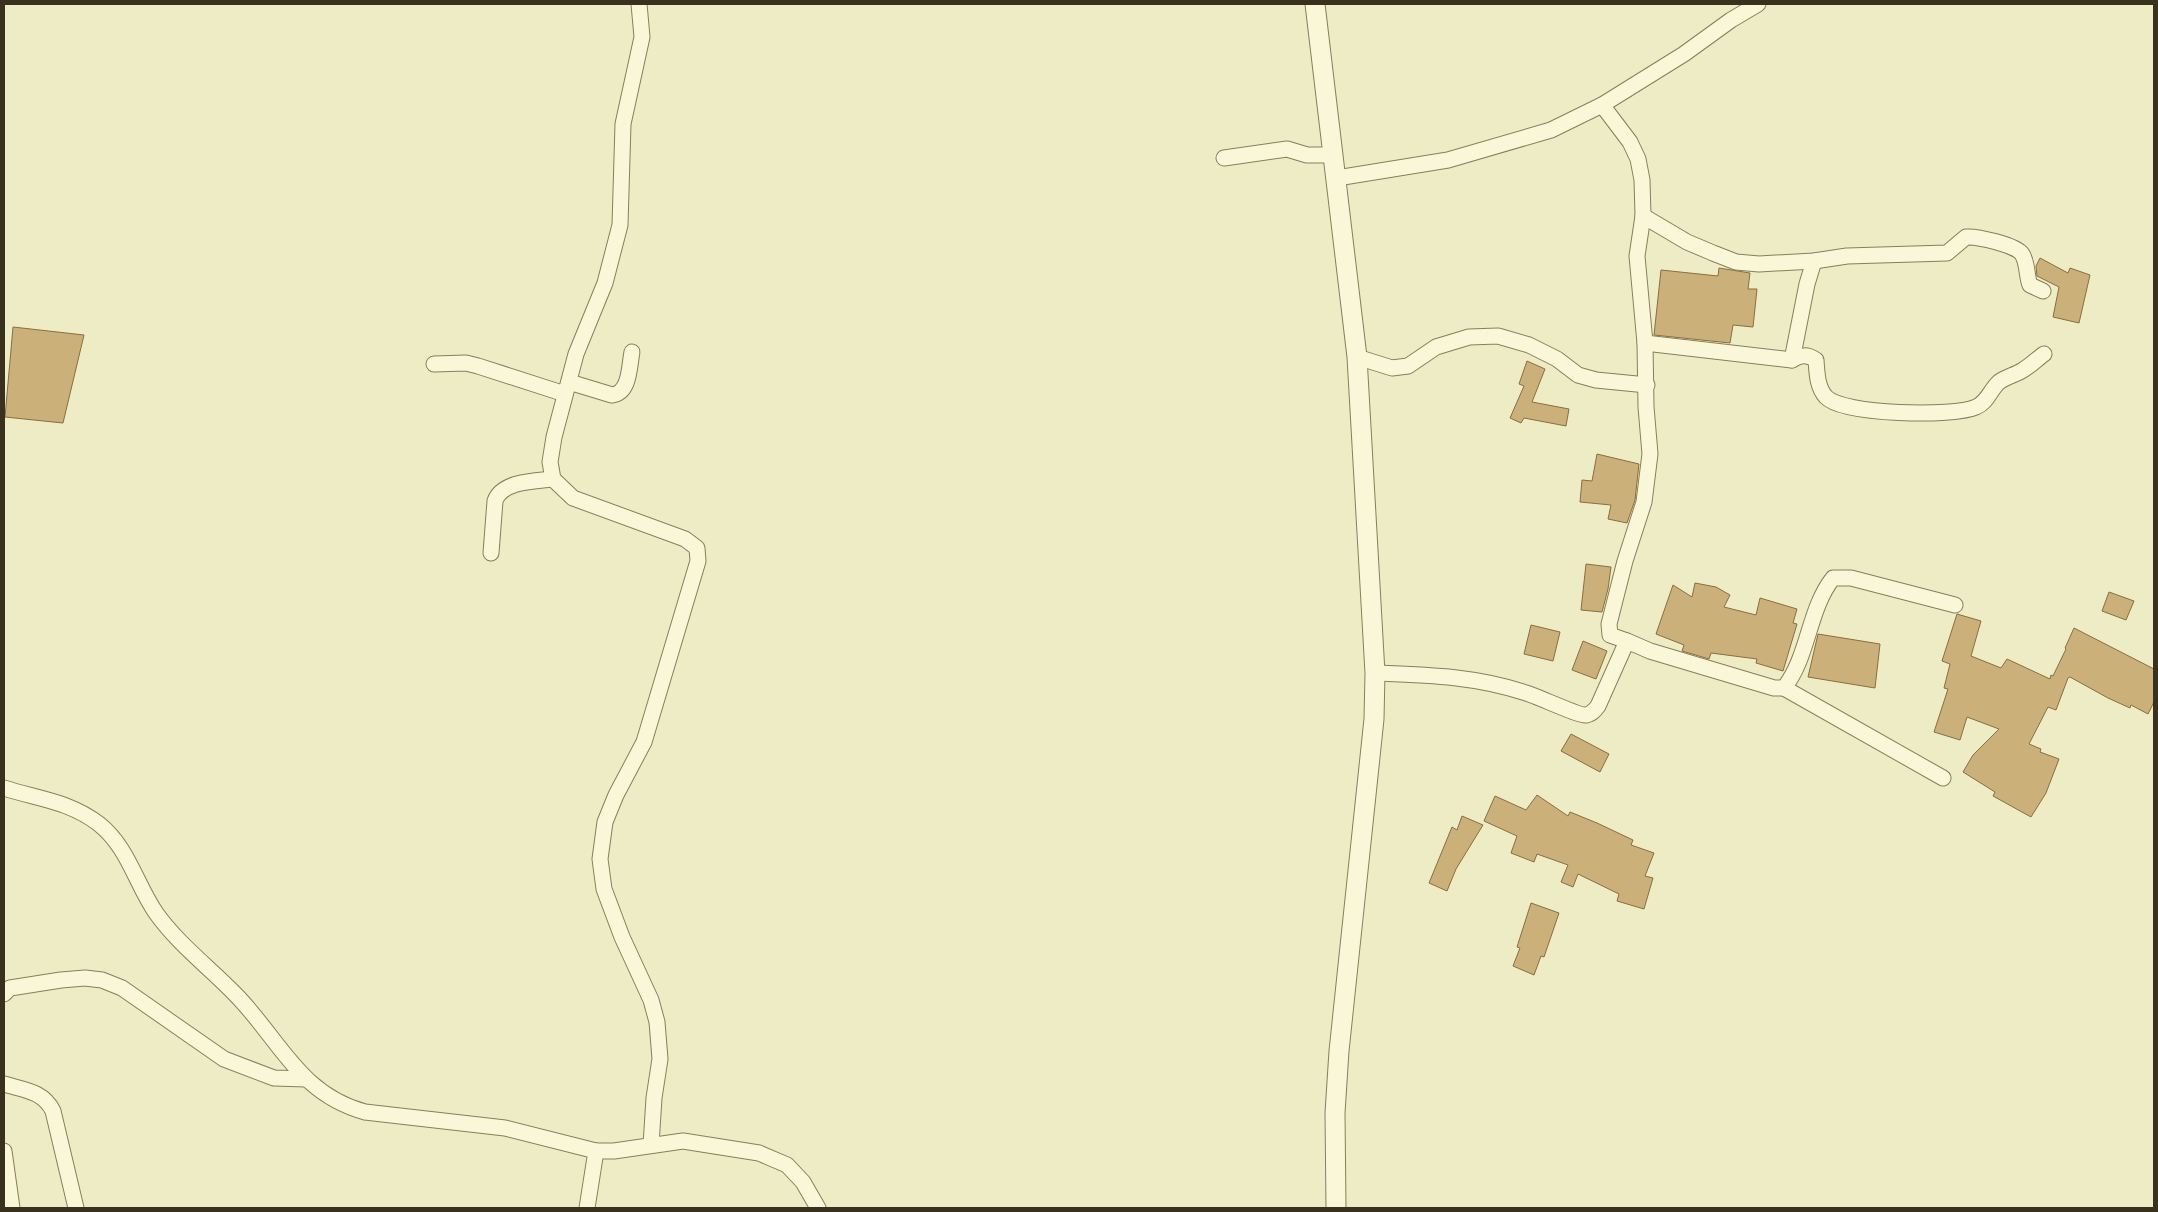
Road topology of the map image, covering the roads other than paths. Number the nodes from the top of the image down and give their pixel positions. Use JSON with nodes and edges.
{"nodes":[{"id":1,"x":639,"y":4,"type":"edge"},
{"id":2,"x":1315,"y":4,"type":"edge"},
{"id":3,"x":1758,"y":4,"type":"edge"},
{"id":4,"x":1602,"y":104,"type":"junction"},
{"id":5,"x":1334,"y":155,"type":"junction"},
{"id":6,"x":1224,"y":158,"type":"dead end"},
{"id":7,"x":1336,"y":178,"type":"junction"},
{"id":8,"x":1643,"y":216,"type":"junction"},
{"id":9,"x":1814,"y":261,"type":"junction"},
{"id":10,"x":2043,"y":291,"type":"dead end"},
{"id":11,"x":1645,"y":343,"type":"junction"},
{"id":12,"x":632,"y":352,"type":"dead end"},
{"id":13,"x":2044,"y":354,"type":"dead end"},
{"id":14,"x":1357,"y":356,"type":"junction"},
{"id":15,"x":1792,"y":360,"type":"junction"},
{"id":16,"x":434,"y":364,"type":"dead end"},
{"id":17,"x":1647,"y":385,"type":"junction"},
{"id":18,"x":567,"y":388,"type":"junction"},
{"id":19,"x":554,"y":479,"type":"junction"},
{"id":20,"x":491,"y":553,"type":"dead end"},
{"id":21,"x":1955,"y":605,"type":"dead end"},
{"id":22,"x":1627,"y":641,"type":"junction"},
{"id":23,"x":1374,"y":673,"type":"junction"},
{"id":24,"x":1784,"y":688,"type":"junction"},
{"id":25,"x":1943,"y":778,"type":"dead end"},
{"id":26,"x":4,"y":788,"type":"edge"},
{"id":27,"x":6,"y":986,"type":"edge"},
{"id":28,"x":306,"y":1079,"type":"junction"},
{"id":29,"x":4,"y":1084,"type":"edge"},
{"id":30,"x":651,"y":1145,"type":"junction"},
{"id":31,"x":4,"y":1151,"type":"edge"},
{"id":32,"x":596,"y":1151,"type":"junction"},
{"id":33,"x":12,"y":1208,"type":"edge"},
{"id":34,"x":76,"y":1208,"type":"edge"},
{"id":35,"x":587,"y":1208,"type":"edge"},
{"id":36,"x":818,"y":1208,"type":"edge"},
{"id":37,"x":1336,"y":1208,"type":"edge"}],
"edges":[{"from":1,"to":18,"type":"street"},
{"from":2,"to":5,"type":"street"},
{"from":3,"to":4,"type":"street"},
{"from":4,"to":7,"type":"street"},
{"from":4,"to":8,"type":"street"},
{"from":5,"to":6,"type":"street"},
{"from":5,"to":7,"type":"street"},
{"from":7,"to":14,"type":"street"},
{"from":8,"to":9,"type":"street"},
{"from":8,"to":11,"type":"street"},
{"from":9,"to":10,"type":"street"},
{"from":9,"to":15,"type":"street"},
{"from":11,"to":15,"type":"street"},
{"from":11,"to":17,"type":"street"},
{"from":12,"to":18,"type":"street"},
{"from":13,"to":15,"type":"street"},
{"from":14,"to":17,"type":"street"},
{"from":14,"to":23,"type":"street"},
{"from":16,"to":18,"type":"street"},
{"from":17,"to":22,"type":"street"},
{"from":18,"to":19,"type":"street"},
{"from":19,"to":20,"type":"street"},
{"from":19,"to":30,"type":"street"},
{"from":21,"to":24,"type":"street"},
{"from":22,"to":23,"type":"street"},
{"from":22,"to":24,"type":"street"},
{"from":23,"to":37,"type":"street"},
{"from":24,"to":25,"type":"street"},
{"from":26,"to":28,"type":"street"},
{"from":27,"to":28,"type":"street"},
{"from":28,"to":32,"type":"street"},
{"from":29,"to":34,"type":"street"},
{"from":30,"to":32,"type":"street"},
{"from":30,"to":36,"type":"street"},
{"from":31,"to":33,"type":"street"},
{"from":32,"to":35,"type":"street"}]}
